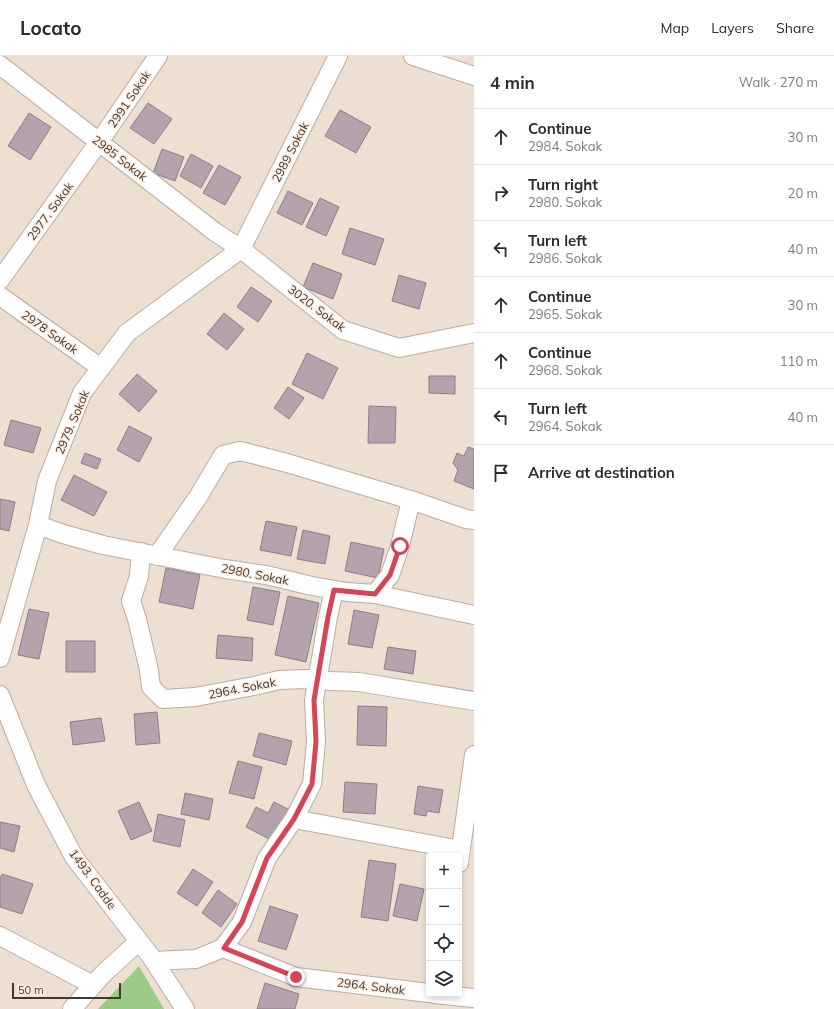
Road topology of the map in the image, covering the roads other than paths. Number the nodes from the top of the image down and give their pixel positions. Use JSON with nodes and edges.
{"nodes":[{"id":1,"x":158,"y":56,"type":"edge"},
{"id":2,"x":338,"y":56,"type":"edge"},
{"id":3,"x":412,"y":56,"type":"edge"},
{"id":4,"x":0,"y":65,"type":"edge"},
{"id":5,"x":474,"y":76,"type":"edge"},
{"id":6,"x":99,"y":142,"type":"junction"},
{"id":7,"x":241,"y":249,"type":"junction"},
{"id":8,"x":0,"y":280,"type":"edge"},
{"id":9,"x":0,"y":296,"type":"edge"},
{"id":10,"x":474,"y":333,"type":"edge"},
{"id":11,"x":101,"y":368,"type":"junction"},
{"id":12,"x":411,"y":500,"type":"junction"},
{"id":13,"x":474,"y":520,"type":"edge"},
{"id":14,"x":38,"y":524,"type":"junction"},
{"id":15,"x":148,"y":554,"type":"junction"},
{"id":16,"x":334,"y":590,"type":"junction"},
{"id":17,"x":375,"y":594,"type":"junction"},
{"id":18,"x":474,"y":615,"type":"edge"},
{"id":19,"x":0,"y":658,"type":"edge"},
{"id":20,"x":317,"y":680,"type":"junction"},
{"id":21,"x":0,"y":695,"type":"edge"},
{"id":22,"x":474,"y":701,"type":"edge"},
{"id":23,"x":474,"y":755,"type":"edge"},
{"id":24,"x":294,"y":819,"type":"junction"},
{"id":25,"x":447,"y":853,"type":"edge"},
{"id":26,"x":460,"y":853,"type":"edge"},
{"id":27,"x":0,"y":936,"type":"edge"},
{"id":28,"x":139,"y":941,"type":"junction"},
{"id":29,"x":224,"y":948,"type":"junction"},
{"id":30,"x":154,"y":961,"type":"junction"},
{"id":31,"x":93,"y":985,"type":"junction"},
{"id":32,"x":426,"y":995,"type":"edge"},
{"id":33,"x":437,"y":997,"type":"edge"},
{"id":34,"x":474,"y":998,"type":"edge"},
{"id":35,"x":72,"y":1009,"type":"edge"},
{"id":36,"x":185,"y":1009,"type":"edge"}],
"edges":[{"from":1,"to":6,"type":"street","name":"2991 Sokak"},
{"from":2,"to":7,"type":"street","name":"2989 Sokak"},
{"from":3,"to":5,"type":"street"},
{"from":4,"to":6,"type":"street","name":"2985 Sokak"},
{"from":6,"to":7,"type":"street","name":"2985 Sokak"},
{"from":6,"to":8,"type":"street","name":"2977. Sokak"},
{"from":7,"to":10,"type":"street","name":"3020. Sokak"},
{"from":7,"to":11,"type":"street","name":"2979. Sokak"},
{"from":9,"to":11,"type":"street","name":"2978 Sokak"},
{"from":11,"to":14,"type":"street","name":"2979. Sokak"},
{"from":12,"to":13,"type":"street"},
{"from":12,"to":15,"type":"street"},
{"from":12,"to":17,"type":"street"},
{"from":14,"to":15,"type":"street","name":"2980. Sokak"},
{"from":14,"to":19,"type":"street","name":"2979. Sokak"},
{"from":15,"to":16,"type":"street","name":"2980. Sokak"},
{"from":15,"to":20,"type":"street","name":"2964. Sokak"},
{"from":16,"to":17,"type":"street","name":"2980. Sokak"},
{"from":16,"to":20,"type":"street"},
{"from":17,"to":18,"type":"street","name":"2980. Sokak"},
{"from":20,"to":22,"type":"street","name":"2964. Sokak"},
{"from":20,"to":24,"type":"street"},
{"from":21,"to":28,"type":"street","name":"1493. Cadde"},
{"from":23,"to":26,"type":"street"},
{"from":24,"to":25,"type":"street"},
{"from":24,"to":29,"type":"street"},
{"from":27,"to":31,"type":"street"},
{"from":28,"to":30,"type":"street","name":"1493. Cadde"},
{"from":28,"to":31,"type":"street"},
{"from":29,"to":30,"type":"street"},
{"from":29,"to":32,"type":"street","name":"2964. Sokak"},
{"from":30,"to":36,"type":"street","name":"1493. Cadde"},
{"from":31,"to":35,"type":"street"},
{"from":33,"to":34,"type":"street","name":"2964. Sokak"}]}
